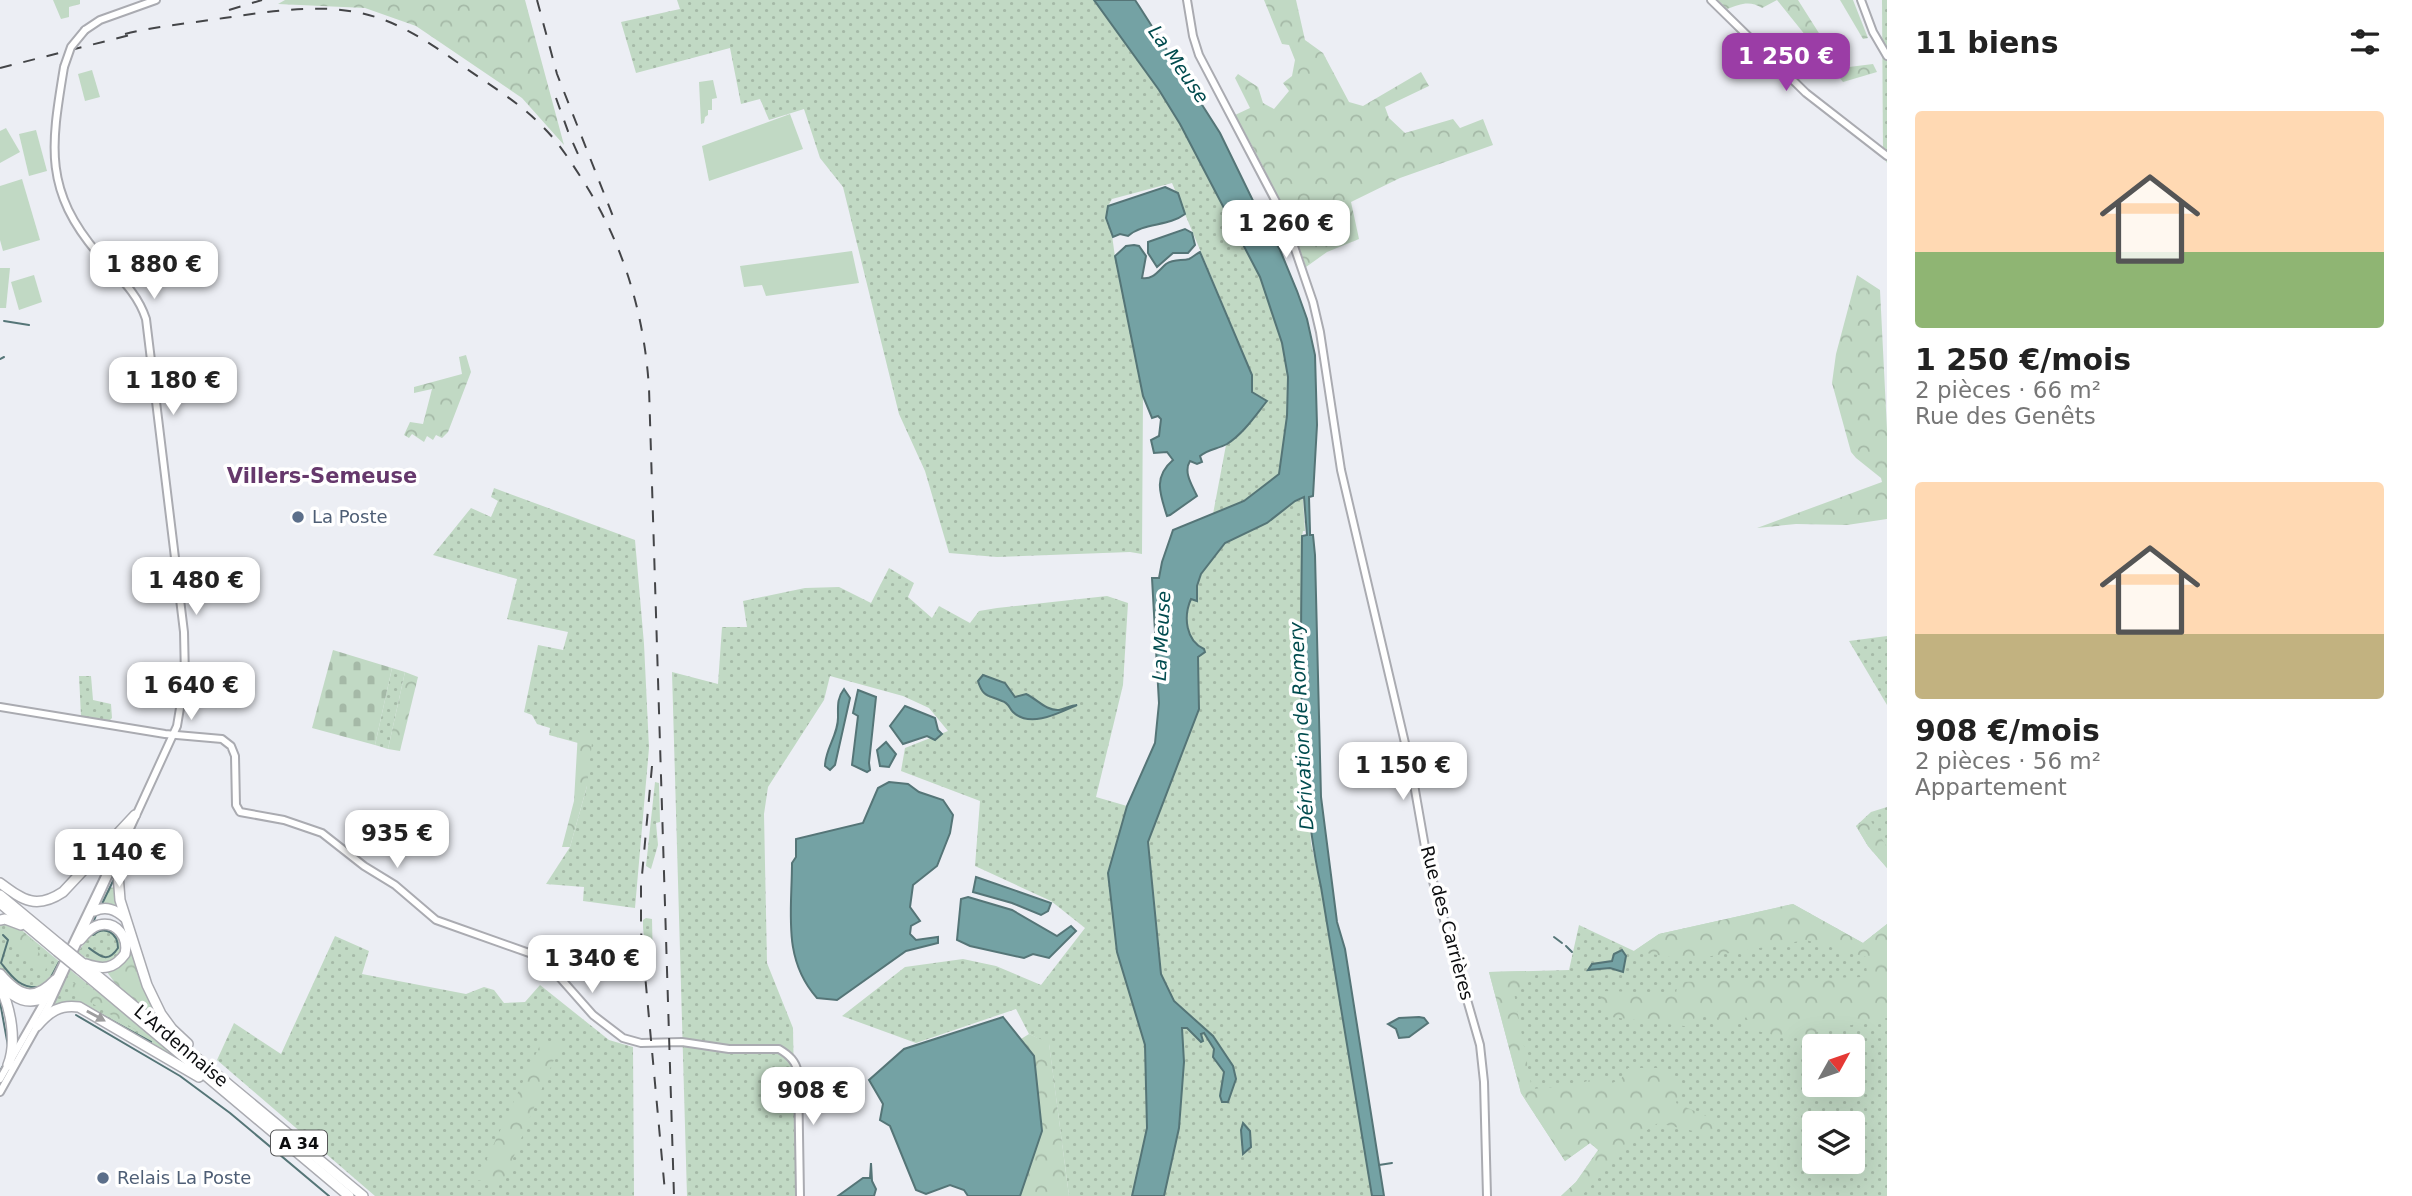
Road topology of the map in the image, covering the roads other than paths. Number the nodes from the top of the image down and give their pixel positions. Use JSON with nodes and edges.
{"nodes":[{"id":1,"x":156,"y":0,"type":"edge"},
{"id":2,"x":1187,"y":0,"type":"edge"},
{"id":3,"x":1710,"y":0,"type":"edge"},
{"id":4,"x":1861,"y":0,"type":"edge"},
{"id":5,"x":1887,"y":56,"type":"edge"},
{"id":6,"x":1887,"y":156,"type":"edge"},
{"id":7,"x":0,"y":707,"type":"edge"},
{"id":8,"x":173,"y":735,"type":"junction"},
{"id":9,"x":143,"y":801,"type":"junction"},
{"id":10,"x":135,"y":815,"type":"junction"},
{"id":11,"x":117,"y":861,"type":"junction"},
{"id":12,"x":0,"y":883,"type":"edge"},
{"id":13,"x":0,"y":895,"type":"edge"},
{"id":14,"x":0,"y":903,"type":"edge"},
{"id":15,"x":90,"y":913,"type":"junction"},
{"id":16,"x":126,"y":919,"type":"junction"},
{"id":17,"x":0,"y":920,"type":"edge"},
{"id":18,"x":33,"y":931,"type":"junction"},
{"id":19,"x":80,"y":940,"type":"junction"},
{"id":20,"x":58,"y":947,"type":"junction"},
{"id":21,"x":80,"y":965,"type":"junction"},
{"id":22,"x":0,"y":974,"type":"edge"},
{"id":23,"x":0,"y":985,"type":"edge"},
{"id":24,"x":56,"y":985,"type":"junction"},
{"id":25,"x":47,"y":997,"type":"junction"},
{"id":26,"x":37,"y":1026,"type":"junction"},
{"id":27,"x":8,"y":1065,"type":"junction"},
{"id":28,"x":0,"y":1079,"type":"edge"},
{"id":29,"x":234,"y":1089,"type":"junction"},
{"id":30,"x":0,"y":1092,"type":"edge"},
{"id":31,"x":235,"y":1102,"type":"junction"},
{"id":32,"x":349,"y":1196,"type":"edge"},
{"id":33,"x":363,"y":1196,"type":"edge"},
{"id":34,"x":800,"y":1196,"type":"edge"},
{"id":35,"x":1487,"y":1196,"type":"edge"}],
"edges":[{"from":1,"to":8,"type":"main road","bridge":true},
{"from":2,"to":35,"type":"main road","name":"Rue des Carrières"},
{"from":3,"to":6,"type":"main road"},
{"from":4,"to":5,"type":"main road"},
{"from":7,"to":8,"type":"main road"},
{"from":8,"to":9,"type":"main road"},
{"from":8,"to":34,"type":"main road"},
{"from":9,"to":10,"type":"main road"},
{"from":9,"to":11,"type":"main road"},
{"from":10,"to":12,"type":"highway"},
{"from":10,"to":15,"type":"main road"},
{"from":11,"to":15,"type":"main road"},
{"from":11,"to":16,"type":"highway"},
{"from":13,"to":20,"type":"highway","name":"L'Ardennaise","number":"A 34"},
{"from":14,"to":18,"type":"highway","name":"L'Ardennaise","number":"A 34"},
{"from":15,"to":16,"type":"highway"},
{"from":15,"to":19,"type":"main road"},
{"from":15,"to":24,"type":"main road"},
{"from":16,"to":29,"type":"highway"},
{"from":17,"to":18,"type":"highway"},
{"from":18,"to":20,"type":"highway","name":"L'Ardennaise","number":"A 34"},
{"from":19,"to":21,"type":"highway"},
{"from":19,"to":24,"type":"main road"},
{"from":20,"to":21,"type":"highway","name":"L'Ardennaise","number":"A 34","bridge":true},
{"from":21,"to":29,"type":"highway","name":"L'Ardennaise","number":"A 34"},
{"from":21,"to":31,"type":"highway","name":"L'Ardennaise","number":"A 34"},
{"from":22,"to":24,"type":"highway"},
{"from":23,"to":25,"type":"highway"},
{"from":23,"to":27,"type":"highway"},
{"from":24,"to":25,"type":"main road"},
{"from":24,"to":26,"type":"main road"},
{"from":25,"to":27,"type":"main road"},
{"from":26,"to":30,"type":"main road"},
{"from":26,"to":31,"type":"highway","one_way":true},
{"from":27,"to":28,"type":"main road"},
{"from":29,"to":33,"type":"highway","name":"L'Ardennaise","number":"A 34"},
{"from":31,"to":32,"type":"highway","name":"L'Ardennaise","number":"A 34"}]}
